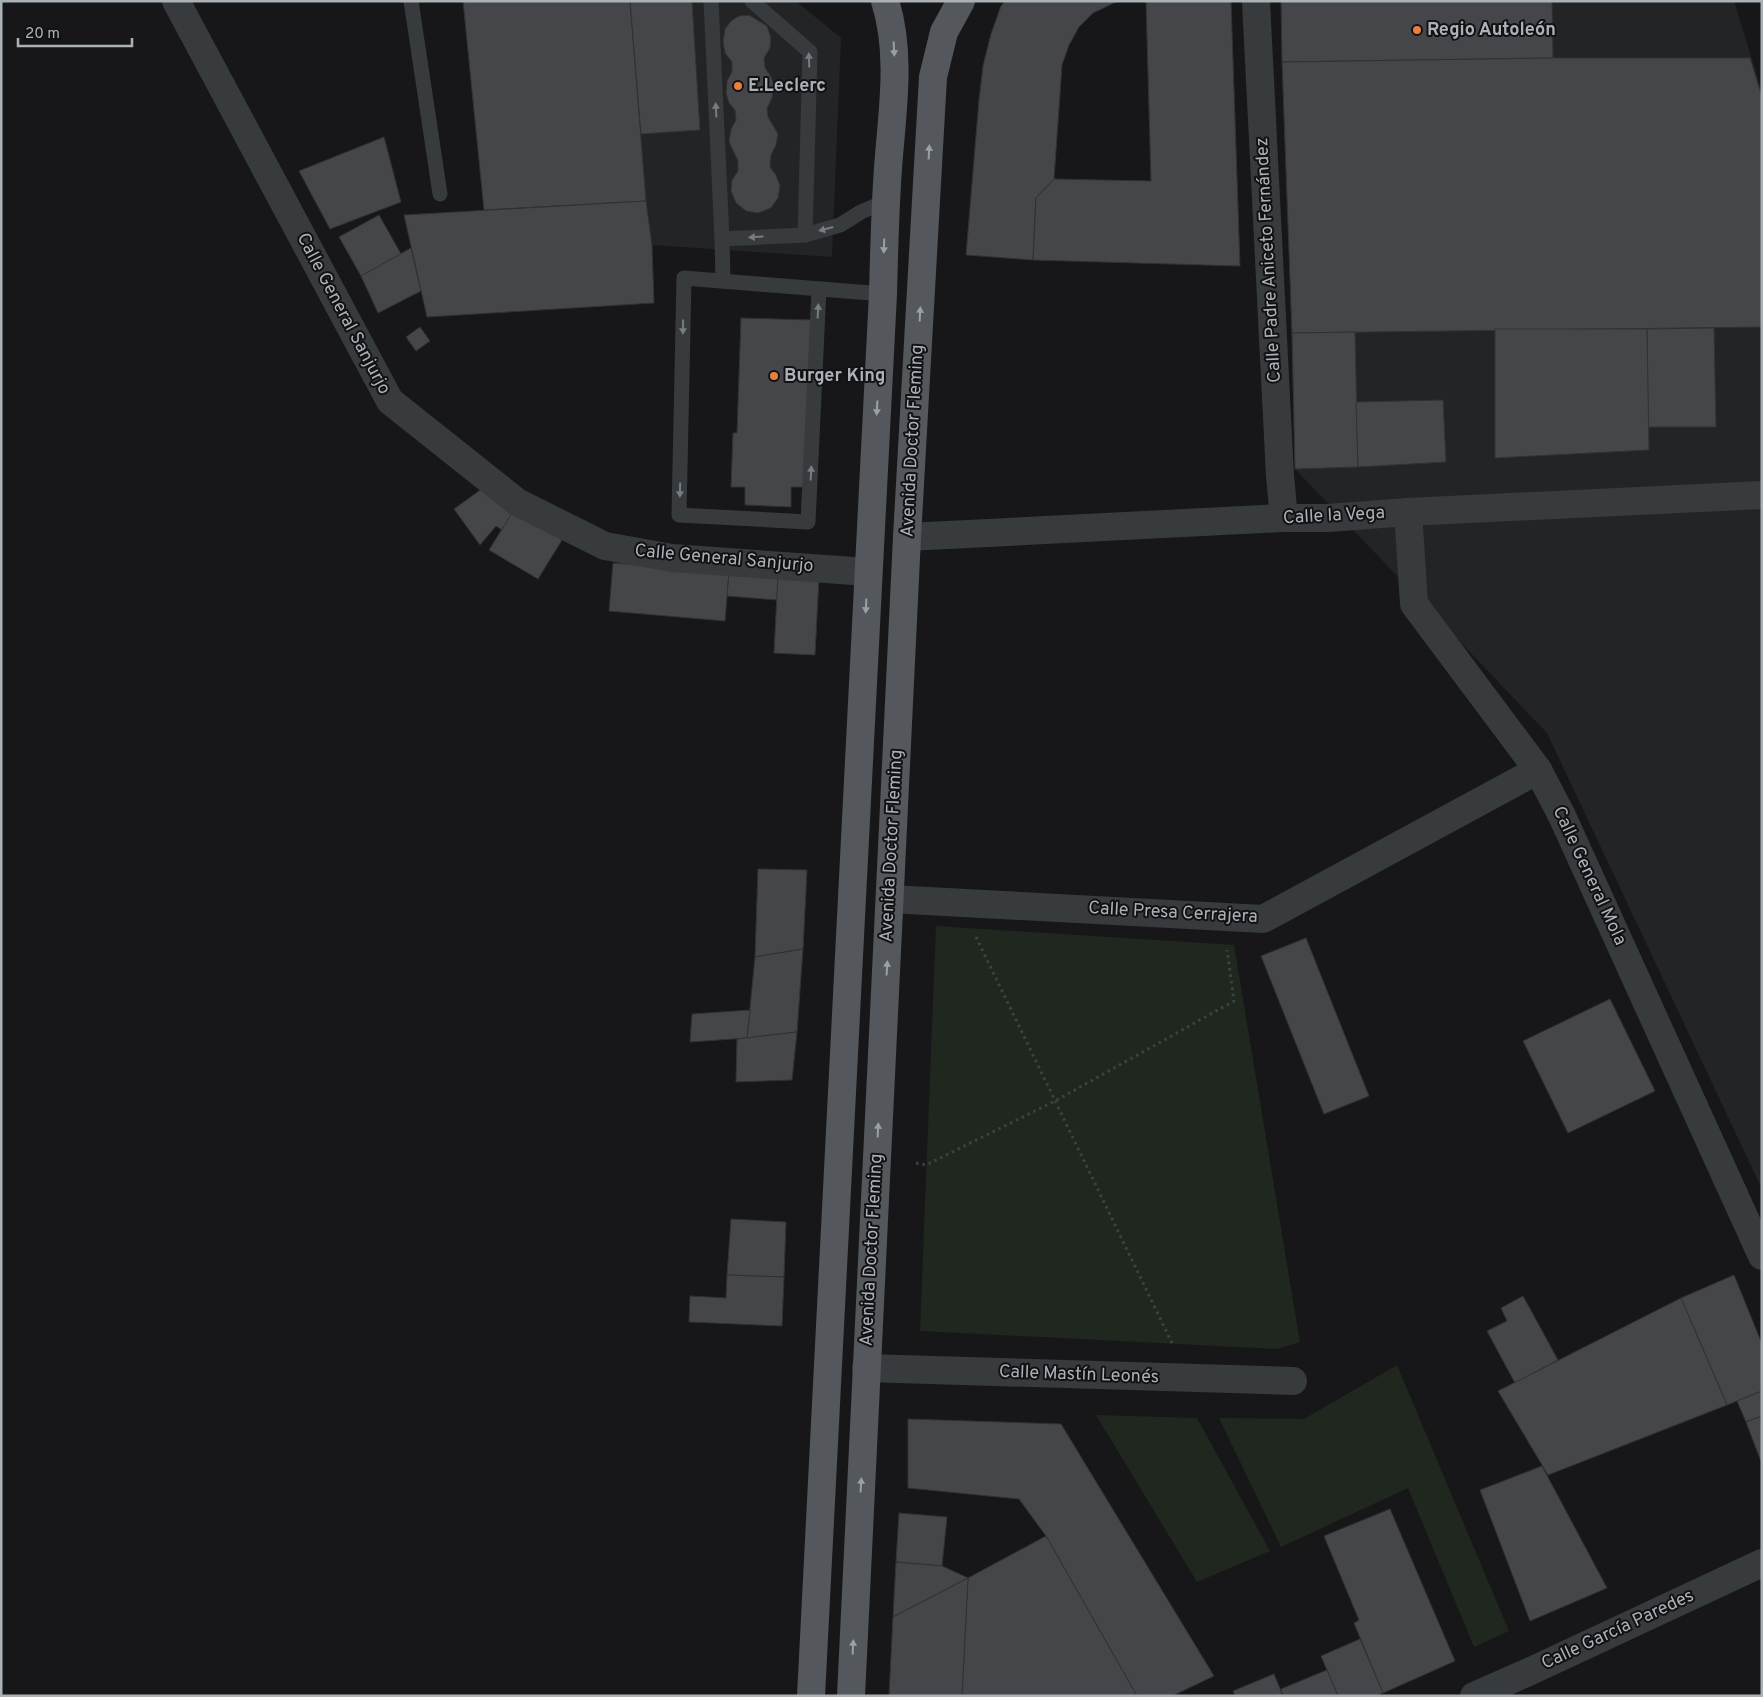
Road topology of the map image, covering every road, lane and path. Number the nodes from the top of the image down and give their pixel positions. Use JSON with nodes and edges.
{"nodes":[{"id":1,"x":176,"y":1,"type":"edge"},
{"id":2,"x":411,"y":1,"type":"edge"},
{"id":3,"x":711,"y":1,"type":"edge"},
{"id":4,"x":752,"y":1,"type":"edge"},
{"id":5,"x":885,"y":1,"type":"edge"},
{"id":6,"x":961,"y":1,"type":"edge"},
{"id":7,"x":1256,"y":1,"type":"edge"},
{"id":8,"x":440,"y":194,"type":"dead end"},
{"id":9,"x":886,"y":201,"type":"junction"},
{"id":10,"x":805,"y":235,"type":"junction"},
{"id":11,"x":722,"y":238,"type":"junction"},
{"id":12,"x":723,"y":281,"type":"junction"},
{"id":13,"x":819,"y":289,"type":"junction"},
{"id":14,"x":883,"y":294,"type":"junction"},
{"id":15,"x":1762,"y":495,"type":"edge"},
{"id":16,"x":1408,"y":512,"type":"junction"},
{"id":17,"x":1284,"y":518,"type":"junction"},
{"id":18,"x":907,"y":538,"type":"junction"},
{"id":19,"x":868,"y":572,"type":"junction"},
{"id":20,"x":1538,"y":770,"type":"junction"},
{"id":21,"x":890,"y":899,"type":"junction"},
{"id":22,"x":957,"y":903,"type":"junction"},
{"id":23,"x":1226,"y":944,"type":"dead end"},
{"id":24,"x":1055,"y":1101,"type":"junction"},
{"id":25,"x":916,"y":1163,"type":"dead end"},
{"id":26,"x":1762,"y":1256,"type":"edge"},
{"id":27,"x":1173,"y":1344,"type":"dead end"},
{"id":28,"x":866,"y":1368,"type":"junction"},
{"id":29,"x":1293,"y":1381,"type":"dead end"},
{"id":30,"x":1762,"y":1563,"type":"edge"},
{"id":31,"x":1533,"y":1670,"type":"junction"},
{"id":32,"x":811,"y":1696,"type":"edge"},
{"id":33,"x":851,"y":1696,"type":"edge"},
{"id":34,"x":1474,"y":1696,"type":"edge"},
{"id":35,"x":1523,"y":1696,"type":"edge"}],
"edges":[{"from":1,"to":19,"type":"street","name":"Calle General Sanjurjo"},
{"from":2,"to":8,"type":"lane"},
{"from":11,"to":3,"type":"lane","one_way":true},
{"from":10,"to":4,"type":"lane","one_way":true},
{"from":5,"to":9,"type":"main road","one_way":true},
{"from":18,"to":6,"type":"main road","name":"Avenida Doctor Fleming","one_way":true},
{"from":7,"to":17,"type":"street","name":"Calle Padre Aniceto Fernández"},
{"from":9,"to":10,"type":"lane","one_way":true},
{"from":9,"to":14,"type":"main road","one_way":true},
{"from":10,"to":11,"type":"lane","one_way":true},
{"from":11,"to":12,"type":"lane"},
{"from":12,"to":13,"type":"lane"},
{"from":12,"to":13,"type":"lane","one_way":true},
{"from":13,"to":14,"type":"lane"},
{"from":14,"to":19,"type":"main road","one_way":true},
{"from":15,"to":16,"type":"street","name":"Calle la Vega"},
{"from":16,"to":17,"type":"street","name":"Calle la Vega"},
{"from":16,"to":20,"type":"street","name":"Calle General Mola"},
{"from":17,"to":18,"type":"street","name":"Calle la Vega"},
{"from":18,"to":21,"type":"main road","name":"Avenida Doctor Fleming"},
{"from":19,"to":32,"type":"main road","one_way":true},
{"from":20,"to":22,"type":"street","name":"Calle Presa Cerrajera"},
{"from":20,"to":26,"type":"street","name":"Calle General Mola"},
{"from":21,"to":22,"type":"street","name":"Calle Presa Cerrajera"},
{"from":28,"to":21,"type":"main road","name":"Avenida Doctor Fleming","one_way":true},
{"from":22,"to":24,"type":"path"},
{"from":23,"to":24,"type":"path"},
{"from":24,"to":25,"type":"path"},
{"from":24,"to":27,"type":"path"},
{"from":28,"to":29,"type":"street","name":"Calle Mastín Leonés"},
{"from":33,"to":28,"type":"main road","name":"Avenida Doctor Fleming","one_way":true},
{"from":30,"to":31,"type":"street","name":"Calle García Paredes"},
{"from":31,"to":34,"type":"street","name":"Calle García Paredes"},
{"from":31,"to":35,"type":"street"}]}
